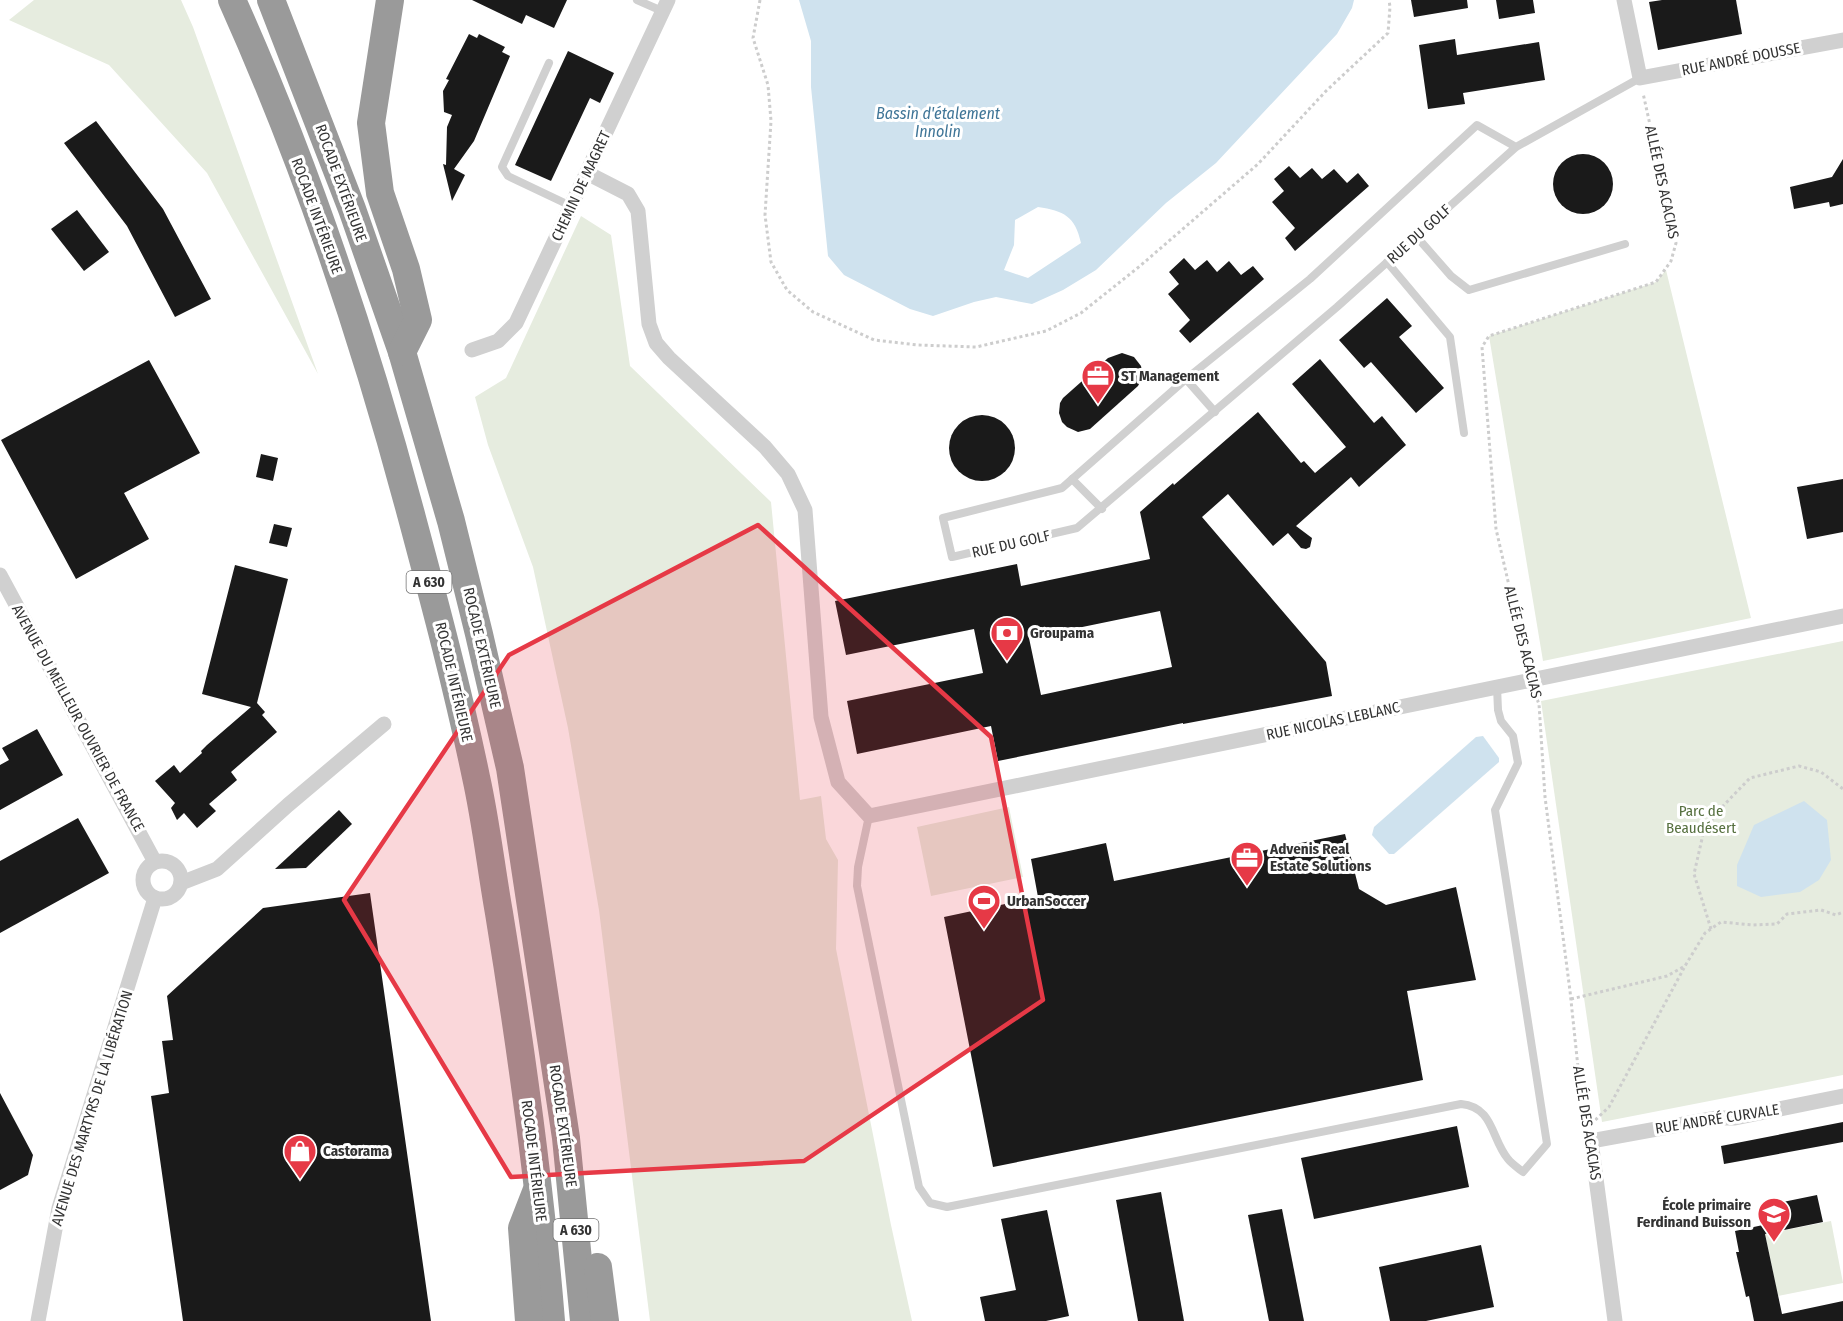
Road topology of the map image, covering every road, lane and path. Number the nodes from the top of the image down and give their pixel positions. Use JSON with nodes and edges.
{"nodes":[{"id":1,"x":232,"y":0,"type":"edge"},
{"id":2,"x":271,"y":0,"type":"edge"},
{"id":3,"x":390,"y":0,"type":"edge"},
{"id":4,"x":637,"y":0,"type":"edge"},
{"id":5,"x":760,"y":0,"type":"edge"},
{"id":6,"x":1389,"y":0,"type":"edge"},
{"id":7,"x":1624,"y":0,"type":"edge"},
{"id":8,"x":665,"y":6,"type":"edge"},
{"id":9,"x":1843,"y":40,"type":"edge"},
{"id":10,"x":549,"y":63,"type":"dead end"},
{"id":11,"x":1641,"y":86,"type":"junction"},
{"id":12,"x":1516,"y":147,"type":"junction"},
{"id":13,"x":587,"y":173,"type":"junction"},
{"id":14,"x":571,"y":206,"type":"junction"},
{"id":15,"x":1416,"y":236,"type":"junction"},
{"id":16,"x":1624,"y":244,"type":"dead end"},
{"id":17,"x":1387,"y":262,"type":"junction"},
{"id":18,"x":472,"y":350,"type":"dead end"},
{"id":19,"x":402,"y":352,"type":"junction"},
{"id":20,"x":1186,"y":379,"type":"junction"},
{"id":21,"x":1215,"y":412,"type":"junction"},
{"id":22,"x":1464,"y":433,"type":"dead end"},
{"id":23,"x":1072,"y":479,"type":"junction"},
{"id":24,"x":1102,"y":509,"type":"junction"},
{"id":25,"x":0,"y":575,"type":"edge"},
{"id":26,"x":1843,"y":616,"type":"edge"},
{"id":27,"x":1530,"y":680,"type":"junction"},
{"id":28,"x":1497,"y":687,"type":"junction"},
{"id":29,"x":384,"y":724,"type":"dead end"},
{"id":30,"x":1843,"y":789,"type":"edge"},
{"id":31,"x":869,"y":816,"type":"junction"},
{"id":32,"x":155,"y":862,"type":"junction"},
{"id":33,"x":181,"y":883,"type":"junction"},
{"id":34,"x":155,"y":898,"type":"junction"},
{"id":35,"x":1843,"y":912,"type":"edge"},
{"id":36,"x":1711,"y":929,"type":"junction"},
{"id":37,"x":1685,"y":966,"type":"junction"},
{"id":38,"x":1571,"y":999,"type":"junction"},
{"id":39,"x":1843,"y":1096,"type":"edge"},
{"id":40,"x":1590,"y":1133,"type":"junction"},
{"id":41,"x":566,"y":1138,"type":"junction"},
{"id":42,"x":538,"y":1187,"type":"junction"},
{"id":43,"x":38,"y":1321,"type":"edge"},
{"id":44,"x":529,"y":1321,"type":"edge"},
{"id":45,"x":551,"y":1321,"type":"edge"},
{"id":46,"x":584,"y":1321,"type":"edge"},
{"id":47,"x":605,"y":1321,"type":"edge"},
{"id":48,"x":1615,"y":1321,"type":"edge"}],
"edges":[{"from":1,"to":42,"type":"highway","name":"ROCADE INTÉRIEURE","number":"A 630"},
{"from":2,"to":19,"type":"highway","name":"ROCADE EXTÉRIEURE","number":"A 630"},
{"from":3,"to":19,"type":"highway"},
{"from":4,"to":8,"type":"lane"},
{"from":5,"to":6,"type":"path"},
{"from":7,"to":11,"type":"street"},
{"from":8,"to":13,"type":"street","name":"CHEMIN DE MAGRET"},
{"from":9,"to":11,"type":"street","name":"RUE ANDRÉ DOUSSE"},
{"from":10,"to":14,"type":"lane"},
{"from":11,"to":12,"type":"lane","name":"RUE DU GOLF"},
{"from":11,"to":27,"type":"path","name":"ALLÉE DES ACACIAS"},
{"from":12,"to":15,"type":"lane","name":"RUE DU GOLF"},
{"from":12,"to":20,"type":"lane"},
{"from":13,"to":14,"type":"street","name":"CHEMIN DE MAGRET"},
{"from":13,"to":31,"type":"street"},
{"from":14,"to":18,"type":"street","name":"CHEMIN DE MAGRET"},
{"from":15,"to":16,"type":"lane"},
{"from":15,"to":17,"type":"lane","name":"RUE DU GOLF"},
{"from":17,"to":21,"type":"lane","name":"RUE DU GOLF"},
{"from":17,"to":22,"type":"lane"},
{"from":19,"to":41,"type":"highway","name":"ROCADE EXTÉRIEURE","number":"A 630"},
{"from":20,"to":21,"type":"lane"},
{"from":20,"to":23,"type":"lane"},
{"from":21,"to":24,"type":"lane","name":"RUE DU GOLF"},
{"from":23,"to":24,"type":"lane"},
{"from":23,"to":24,"type":"lane","name":"RUE DU GOLF"},
{"from":25,"to":32,"type":"street","name":"AVENUE DU MEILLEUR OUVRIER DE FRANCE"},
{"from":26,"to":27,"type":"street","name":"RUE NICOLAS LEBLANC"},
{"from":27,"to":28,"type":"street","name":"RUE NICOLAS LEBLANC"},
{"from":27,"to":38,"type":"path","name":"ALLÉE DES ACACIAS"},
{"from":28,"to":31,"type":"street","name":"RUE NICOLAS LEBLANC"},
{"from":28,"to":31,"type":"lane"},
{"from":29,"to":33,"type":"street"},
{"from":30,"to":36,"type":"path"},
{"from":32,"to":33,"type":"street"},
{"from":32,"to":34,"type":"street"},
{"from":33,"to":34,"type":"street"},
{"from":34,"to":43,"type":"street","name":"AVENUE DES MARTYRS DE LA LIBÉRATION"},
{"from":35,"to":36,"type":"path"},
{"from":36,"to":37,"type":"path"},
{"from":37,"to":38,"type":"path"},
{"from":37,"to":40,"type":"path"},
{"from":38,"to":40,"type":"path","name":"ALLÉE DES ACACIAS"},
{"from":39,"to":40,"type":"street","name":"RUE ANDRÉ CURVALE"},
{"from":40,"to":48,"type":"street","name":"ALLÉE DES ACACIAS"},
{"from":41,"to":46,"type":"highway","name":"ROCADE EXTÉRIEURE","number":"A 630"},
{"from":41,"to":47,"type":"highway"},
{"from":42,"to":44,"type":"highway"},
{"from":42,"to":45,"type":"highway","name":"ROCADE INTÉRIEURE","number":"A 630"}]}
